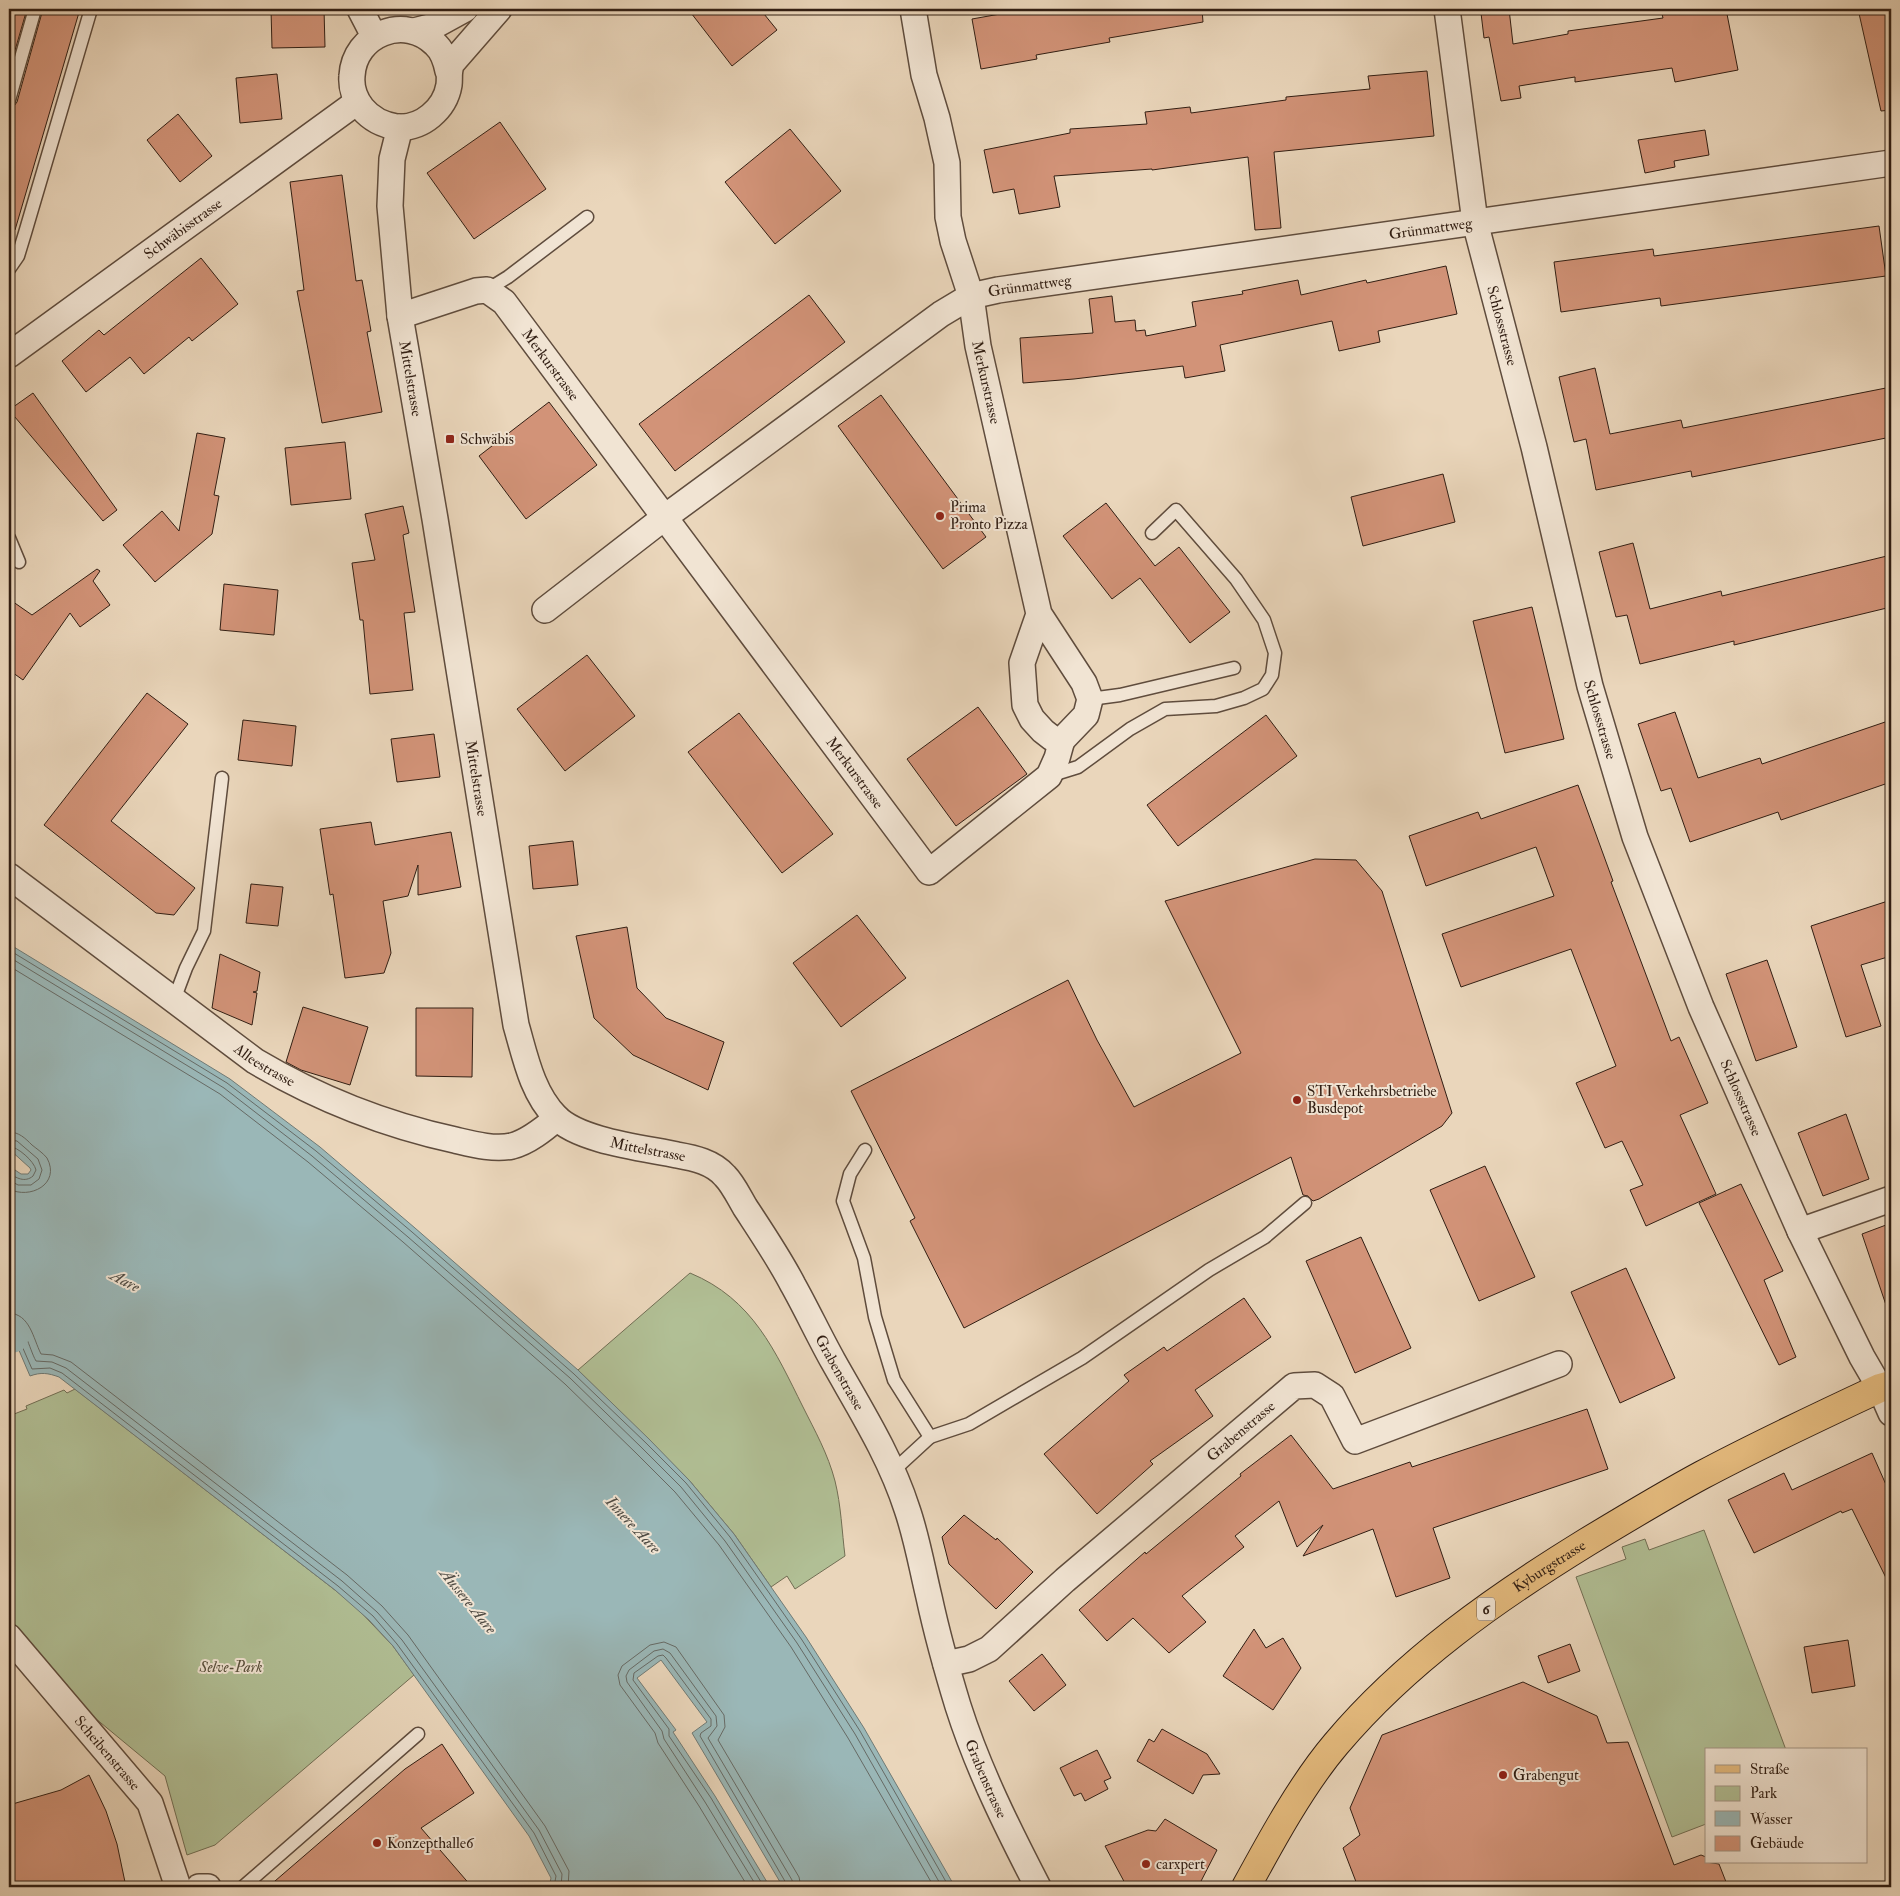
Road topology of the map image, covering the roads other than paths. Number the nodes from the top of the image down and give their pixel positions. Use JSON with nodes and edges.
{"nodes":[{"id":1,"x":35,"y":9,"type":"edge"},
{"id":2,"x":91,"y":9,"type":"edge"},
{"id":3,"x":360,"y":9,"type":"edge"},
{"id":4,"x":465,"y":9,"type":"edge"},
{"id":5,"x":499,"y":9,"type":"edge"},
{"id":6,"x":913,"y":9,"type":"edge"},
{"id":7,"x":1447,"y":9,"type":"edge"},
{"id":8,"x":414,"y":31,"type":"junction"},
{"id":9,"x":374,"y":36,"type":"junction"},
{"id":10,"x":448,"y":71,"type":"junction"},
{"id":11,"x":9,"y":100,"type":"edge"},
{"id":12,"x":357,"y":102,"type":"junction"},
{"id":13,"x":400,"y":127,"type":"junction"},
{"id":14,"x":1891,"y":163,"type":"edge"},
{"id":15,"x":587,"y":217,"type":"dead end"},
{"id":16,"x":1475,"y":222,"type":"junction"},
{"id":17,"x":9,"y":269,"type":"edge"},
{"id":18,"x":487,"y":290,"type":"junction"},
{"id":19,"x":971,"y":296,"type":"junction"},
{"id":20,"x":400,"y":316,"type":"junction"},
{"id":21,"x":9,"y":356,"type":"edge"},
{"id":22,"x":666,"y":517,"type":"junction"},
{"id":23,"x":1152,"y":533,"type":"dead end"},
{"id":24,"x":9,"y":538,"type":"edge"},
{"id":25,"x":19,"y":562,"type":"dead end"},
{"id":26,"x":545,"y":610,"type":"dead end"},
{"id":27,"x":1039,"y":614,"type":"junction"},
{"id":28,"x":1234,"y":668,"type":"dead end"},
{"id":29,"x":1090,"y":699,"type":"junction"},
{"id":30,"x":1062,"y":740,"type":"junction"},
{"id":31,"x":1049,"y":776,"type":"junction"},
{"id":32,"x":222,"y":778,"type":"dead end"},
{"id":33,"x":9,"y":876,"type":"edge"},
{"id":34,"x":174,"y":1000,"type":"junction"},
{"id":35,"x":557,"y":1118,"type":"junction"},
{"id":36,"x":865,"y":1150,"type":"dead end"},
{"id":37,"x":1891,"y":1199,"type":"edge"},
{"id":38,"x":1305,"y":1203,"type":"dead end"},
{"id":39,"x":1800,"y":1232,"type":"junction"},
{"id":40,"x":792,"y":1283,"type":"joint"},
{"id":41,"x":1559,"y":1364,"type":"dead end"},
{"id":42,"x":1886,"y":1386,"type":"edge"},
{"id":43,"x":1891,"y":1413,"type":"edge"},
{"id":44,"x":930,"y":1437,"type":"junction"},
{"id":45,"x":893,"y":1471,"type":"junction"},
{"id":46,"x":9,"y":1637,"type":"edge"},
{"id":47,"x":946,"y":1664,"type":"junction"},
{"id":48,"x":418,"y":1734,"type":"dead end"},
{"id":49,"x":178,"y":1887,"type":"edge"},
{"id":50,"x":199,"y":1887,"type":"edge"},
{"id":51,"x":208,"y":1887,"type":"edge"},
{"id":52,"x":243,"y":1887,"type":"edge"},
{"id":53,"x":1038,"y":1887,"type":"edge"},
{"id":54,"x":1246,"y":1887,"type":"edge"}],
"edges":[{"from":1,"to":11,"type":"lane"},
{"from":2,"to":17,"type":"lane"},
{"from":3,"to":9,"type":"street"},
{"from":4,"to":8,"type":"street"},
{"from":5,"to":10,"type":"street"},
{"from":6,"to":19,"type":"street","name":"Merkurstrasse"},
{"from":7,"to":16,"type":"street","name":"Schlossstrasse"},
{"from":8,"to":9,"type":"street"},
{"from":8,"to":10,"type":"street"},
{"from":9,"to":12,"type":"street"},
{"from":10,"to":13,"type":"street"},
{"from":12,"to":13,"type":"street"},
{"from":12,"to":21,"type":"street","name":"Schwäbisstrasse"},
{"from":13,"to":20,"type":"street","name":"Mittelstrasse"},
{"from":14,"to":16,"type":"street","name":"Grünmattweg"},
{"from":15,"to":18,"type":"lane"},
{"from":16,"to":19,"type":"street","name":"Grünmattweg"},
{"from":16,"to":39,"type":"street","name":"Schlossstrasse"},
{"from":18,"to":20,"type":"street"},
{"from":18,"to":22,"type":"street","name":"Merkurstrasse"},
{"from":19,"to":22,"type":"street"},
{"from":19,"to":27,"type":"street","name":"Merkurstrasse"},
{"from":20,"to":35,"type":"street","name":"Mittelstrasse"},
{"from":22,"to":26,"type":"street"},
{"from":22,"to":31,"type":"street","name":"Merkurstrasse"},
{"from":23,"to":31,"type":"lane"},
{"from":24,"to":25,"type":"lane"},
{"from":27,"to":29,"type":"street","name":"Merkurstrasse"},
{"from":27,"to":30,"type":"street"},
{"from":28,"to":29,"type":"lane"},
{"from":29,"to":30,"type":"street","name":"Merkurstrasse"},
{"from":30,"to":31,"type":"street","name":"Merkurstrasse"},
{"from":32,"to":34,"type":"lane"},
{"from":33,"to":34,"type":"street","name":"Alleestrasse"},
{"from":34,"to":35,"type":"street","name":"Alleestrasse"},
{"from":35,"to":40,"type":"street","name":"Mittelstrasse"},
{"from":36,"to":44,"type":"lane"},
{"from":37,"to":39,"type":"street"},
{"from":38,"to":44,"type":"lane"},
{"from":39,"to":42,"type":"street","name":"Schlossstrasse"},
{"from":40,"to":45,"type":"street","name":"Grabenstrasse"},
{"from":41,"to":47,"type":"street","name":"Grabenstrasse"},
{"from":42,"to":43,"type":"street","name":"Schlossstrasse"},
{"from":42,"to":54,"type":"main road","name":"Kyburgstrasse","number":"6"},
{"from":44,"to":45,"type":"lane"},
{"from":45,"to":47,"type":"street","name":"Grabenstrasse"},
{"from":46,"to":49,"type":"street","name":"Scheibenstrasse"},
{"from":47,"to":53,"type":"street","name":"Grabenstrasse"},
{"from":48,"to":52,"type":"lane"},
{"from":50,"to":51,"type":"street"}]}
